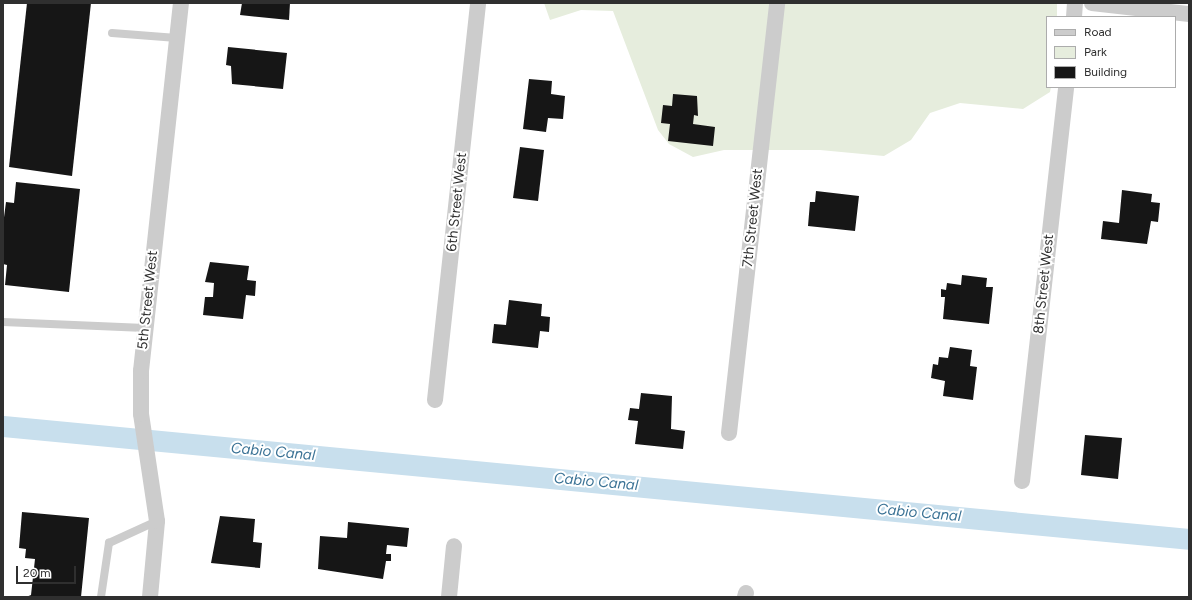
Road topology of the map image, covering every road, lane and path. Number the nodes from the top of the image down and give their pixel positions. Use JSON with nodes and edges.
{"nodes":[{"id":1,"x":181,"y":3,"type":"edge"},
{"id":2,"x":478,"y":3,"type":"edge"},
{"id":3,"x":777,"y":3,"type":"edge"},
{"id":4,"x":1075,"y":3,"type":"edge"},
{"id":5,"x":1092,"y":3,"type":"edge"},
{"id":6,"x":1189,"y":14,"type":"edge"},
{"id":7,"x":1074,"y":16,"type":"edge"},
{"id":8,"x":112,"y":33,"type":"dead end"},
{"id":9,"x":177,"y":38,"type":"junction"},
{"id":10,"x":1066,"y":88,"type":"edge"},
{"id":11,"x":3,"y":322,"type":"edge"},
{"id":12,"x":145,"y":328,"type":"junction"},
{"id":13,"x":435,"y":400,"type":"dead end"},
{"id":14,"x":729,"y":433,"type":"dead end"},
{"id":15,"x":1022,"y":481,"type":"dead end"},
{"id":16,"x":157,"y":521,"type":"junction"},
{"id":17,"x":454,"y":546,"type":"dead end"},
{"id":18,"x":101,"y":597,"type":"edge"},
{"id":19,"x":150,"y":597,"type":"edge"},
{"id":20,"x":448,"y":597,"type":"edge"}],
"edges":[{"from":1,"to":9,"type":"street","name":"5th Street West"},
{"from":2,"to":13,"type":"street","name":"6th Street West"},
{"from":3,"to":14,"type":"street","name":"7th Street West"},
{"from":4,"to":7,"type":"street"},
{"from":5,"to":6,"type":"street"},
{"from":8,"to":9,"type":"lane"},
{"from":9,"to":12,"type":"street","name":"5th Street West"},
{"from":10,"to":15,"type":"street","name":"8th Street West"},
{"from":11,"to":12,"type":"lane"},
{"from":12,"to":16,"type":"street","name":"5th Street West"},
{"from":16,"to":18,"type":"lane"},
{"from":16,"to":19,"type":"street","name":"5th Street West"},
{"from":17,"to":20,"type":"street"}]}
